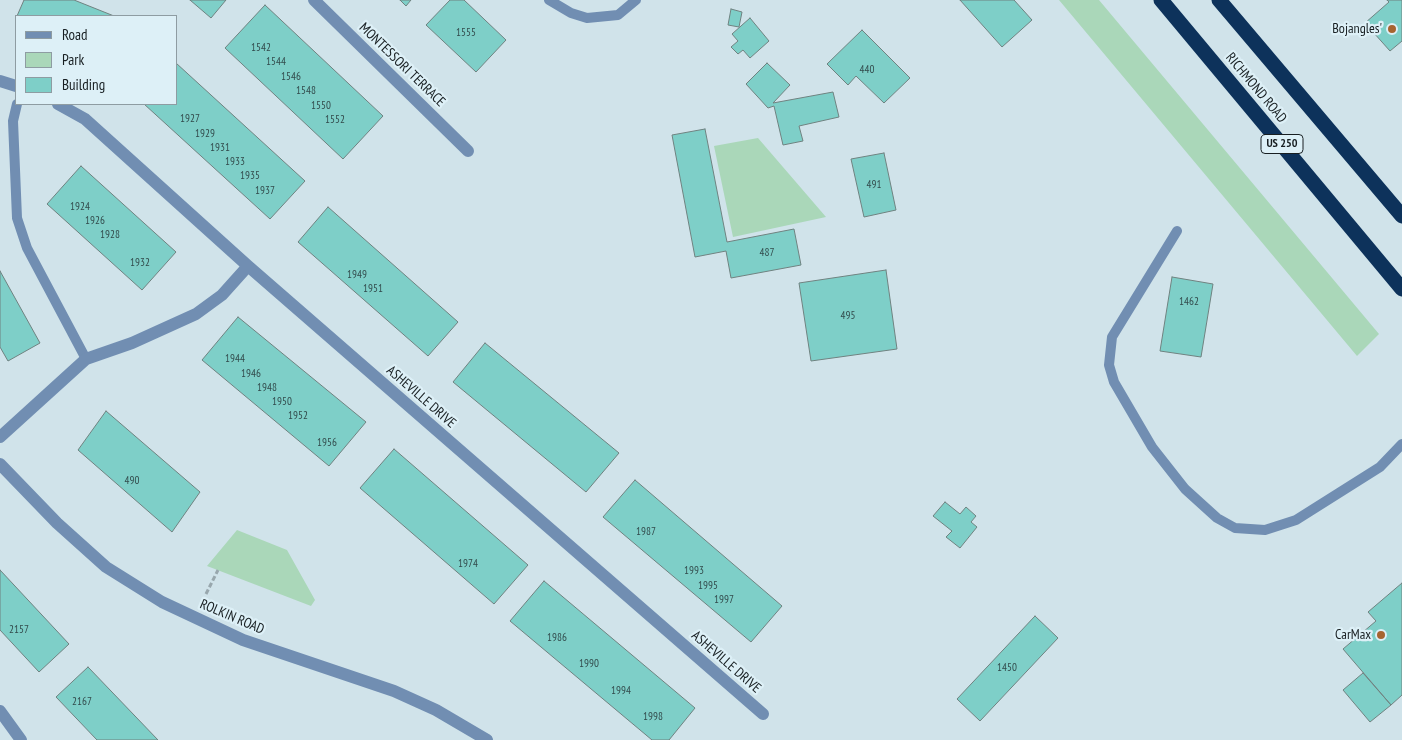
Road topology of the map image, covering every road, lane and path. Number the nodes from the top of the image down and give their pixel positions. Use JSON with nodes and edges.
{"nodes":[{"id":1,"x":314,"y":0,"type":"edge"},
{"id":2,"x":549,"y":0,"type":"edge"},
{"id":3,"x":636,"y":0,"type":"edge"},
{"id":4,"x":1162,"y":0,"type":"edge"},
{"id":5,"x":1219,"y":0,"type":"edge"},
{"id":6,"x":0,"y":82,"type":"edge"},
{"id":7,"x":15,"y":86,"type":"edge"},
{"id":8,"x":17,"y":105,"type":"edge"},
{"id":9,"x":60,"y":105,"type":"edge"},
{"id":10,"x":468,"y":151,"type":"dead end"},
{"id":11,"x":1402,"y":216,"type":"edge"},
{"id":12,"x":1177,"y":231,"type":"dead end"},
{"id":13,"x":248,"y":266,"type":"junction"},
{"id":14,"x":1402,"y":289,"type":"edge"},
{"id":15,"x":86,"y":360,"type":"junction"},
{"id":16,"x":0,"y":437,"type":"edge"},
{"id":17,"x":1402,"y":444,"type":"edge"},
{"id":18,"x":0,"y":464,"type":"edge"},
{"id":19,"x":218,"y":570,"type":"dead end"},
{"id":20,"x":206,"y":594,"type":"dead end"},
{"id":21,"x":0,"y":711,"type":"edge"},
{"id":22,"x":763,"y":714,"type":"dead end"},
{"id":23,"x":21,"y":740,"type":"edge"},
{"id":24,"x":487,"y":740,"type":"edge"}],
"edges":[{"from":1,"to":10,"type":"street","name":"MONTESSORI TERRACE"},
{"from":2,"to":3,"type":"lane"},
{"from":4,"to":14,"type":"highway","name":"RICHMOND ROAD","number":"US 250"},
{"from":5,"to":11,"type":"highway","name":"RICHMOND ROAD"},
{"from":6,"to":7,"type":"street"},
{"from":8,"to":15,"type":"lane"},
{"from":9,"to":13,"type":"street","name":"ASHEVILLE DRIVE"},
{"from":12,"to":17,"type":"lane"},
{"from":13,"to":15,"type":"street"},
{"from":13,"to":22,"type":"street","name":"ASHEVILLE DRIVE"},
{"from":15,"to":16,"type":"street"},
{"from":18,"to":24,"type":"street","name":"ROLKIN ROAD"},
{"from":19,"to":20,"type":"path"},
{"from":21,"to":23,"type":"street"}]}
